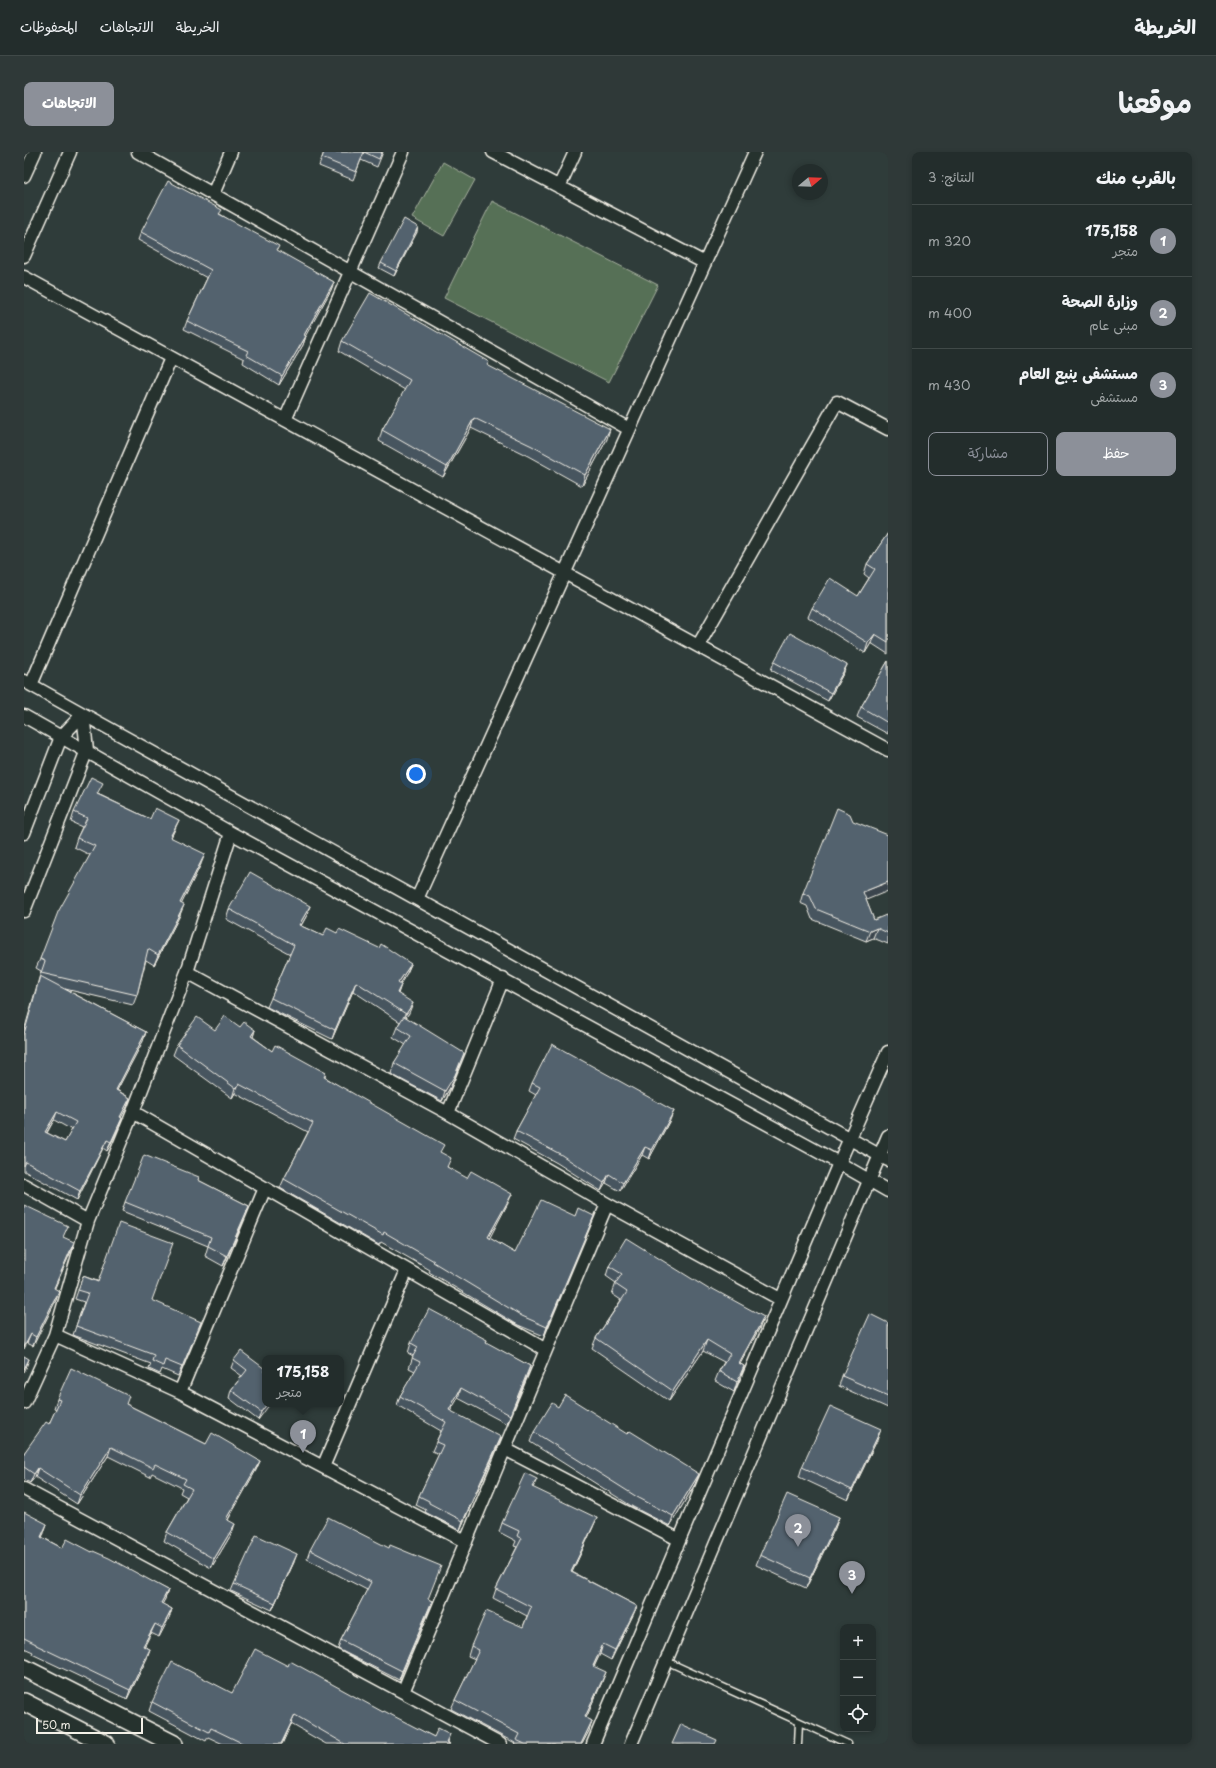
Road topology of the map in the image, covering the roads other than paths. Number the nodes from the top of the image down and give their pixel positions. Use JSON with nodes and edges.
{"nodes":[{"id":1,"x":35,"y":152,"type":"edge"},
{"id":2,"x":70,"y":152,"type":"edge"},
{"id":3,"x":138,"y":152,"type":"edge"},
{"id":4,"x":231,"y":152,"type":"edge"},
{"id":5,"x":403,"y":152,"type":"edge"},
{"id":6,"x":493,"y":152,"type":"edge"},
{"id":7,"x":575,"y":152,"type":"edge"},
{"id":8,"x":755,"y":152,"type":"edge"},
{"id":9,"x":24,"y":176,"type":"edge"},
{"id":10,"x":559,"y":186,"type":"junction"},
{"id":11,"x":213,"y":194,"type":"junction"},
{"id":12,"x":24,"y":256,"type":"edge"},
{"id":13,"x":705,"y":263,"type":"junction"},
{"id":14,"x":350,"y":272,"type":"junction"},
{"id":15,"x":24,"y":277,"type":"edge"},
{"id":16,"x":171,"y":358,"type":"junction"},
{"id":17,"x":285,"y":420,"type":"junction"},
{"id":18,"x":629,"y":429,"type":"junction"},
{"id":19,"x":888,"y":430,"type":"edge"},
{"id":20,"x":564,"y":573,"type":"junction"},
{"id":21,"x":698,"y":646,"type":"junction"},
{"id":22,"x":28,"y":683,"type":"edge"},
{"id":23,"x":83,"y":714,"type":"junction"},
{"id":24,"x":24,"y":716,"type":"edge"},
{"id":25,"x":61,"y":737,"type":"junction"},
{"id":26,"x":87,"y":750,"type":"junction"},
{"id":27,"x":888,"y":750,"type":"edge"},
{"id":28,"x":24,"y":833,"type":"edge"},
{"id":29,"x":231,"y":833,"type":"junction"},
{"id":30,"x":416,"y":899,"type":"junction"},
{"id":31,"x":24,"y":911,"type":"edge"},
{"id":32,"x":188,"y":972,"type":"junction"},
{"id":33,"x":503,"y":979,"type":"junction"},
{"id":34,"x":888,"y":1052,"type":"edge"},
{"id":35,"x":133,"y":1112,"type":"junction"},
{"id":36,"x":448,"y":1113,"type":"junction"},
{"id":37,"x":888,"y":1136,"type":"edge"},
{"id":38,"x":849,"y":1139,"type":"junction"},
{"id":39,"x":884,"y":1158,"type":"edge"},
{"id":40,"x":839,"y":1163,"type":"junction"},
{"id":41,"x":868,"y":1180,"type":"junction"},
{"id":42,"x":24,"y":1185,"type":"edge"},
{"id":43,"x":265,"y":1188,"type":"junction"},
{"id":44,"x":888,"y":1191,"type":"edge"},
{"id":45,"x":607,"y":1204,"type":"junction"},
{"id":46,"x":88,"y":1221,"type":"junction"},
{"id":47,"x":406,"y":1270,"type":"junction"},
{"id":48,"x":780,"y":1299,"type":"junction"},
{"id":49,"x":55,"y":1335,"type":"junction"},
{"id":50,"x":546,"y":1350,"type":"junction"},
{"id":51,"x":180,"y":1392,"type":"junction"},
{"id":52,"x":24,"y":1403,"type":"edge"},
{"id":53,"x":505,"y":1449,"type":"junction"},
{"id":54,"x":323,"y":1466,"type":"junction"},
{"id":55,"x":24,"y":1489,"type":"edge"},
{"id":56,"x":678,"y":1539,"type":"junction"},
{"id":57,"x":466,"y":1542,"type":"junction"},
{"id":58,"x":666,"y":1661,"type":"junction"},
{"id":59,"x":24,"y":1668,"type":"edge"},
{"id":60,"x":403,"y":1692,"type":"junction"},
{"id":61,"x":24,"y":1702,"type":"edge"},
{"id":62,"x":799,"y":1722,"type":"junction"},
{"id":63,"x":106,"y":1744,"type":"edge"},
{"id":64,"x":174,"y":1744,"type":"edge"},
{"id":65,"x":500,"y":1744,"type":"edge"},
{"id":66,"x":593,"y":1744,"type":"edge"},
{"id":67,"x":631,"y":1744,"type":"edge"},
{"id":68,"x":798,"y":1744,"type":"edge"},
{"id":69,"x":848,"y":1744,"type":"edge"}],
"edges":[{"from":1,"to":9,"type":"street"},
{"from":2,"to":12,"type":"street"},
{"from":3,"to":11,"type":"street"},
{"from":4,"to":11,"type":"street"},
{"from":5,"to":14,"type":"street"},
{"from":6,"to":10,"type":"street"},
{"from":7,"to":10,"type":"street"},
{"from":8,"to":13,"type":"street"},
{"from":10,"to":13,"type":"street"},
{"from":11,"to":14,"type":"street"},
{"from":13,"to":18,"type":"street"},
{"from":14,"to":17,"type":"street"},
{"from":14,"to":18,"type":"street"},
{"from":15,"to":16,"type":"street"},
{"from":16,"to":17,"type":"street"},
{"from":16,"to":22,"type":"street"},
{"from":17,"to":20,"type":"street"},
{"from":18,"to":20,"type":"street"},
{"from":19,"to":21,"type":"street"},
{"from":20,"to":21,"type":"street"},
{"from":20,"to":30,"type":"street"},
{"from":21,"to":27,"type":"street"},
{"from":22,"to":23,"type":"street"},
{"from":23,"to":25,"type":"street"},
{"from":23,"to":26,"type":"street"},
{"from":23,"to":30,"type":"street"},
{"from":24,"to":25,"type":"street"},
{"from":25,"to":26,"type":"street"},
{"from":25,"to":28,"type":"street"},
{"from":26,"to":29,"type":"street"},
{"from":26,"to":31,"type":"street"},
{"from":29,"to":32,"type":"street"},
{"from":29,"to":33,"type":"street"},
{"from":30,"to":38,"type":"street"},
{"from":32,"to":35,"type":"street"},
{"from":32,"to":36,"type":"street"},
{"from":33,"to":36,"type":"street"},
{"from":33,"to":40,"type":"street"},
{"from":34,"to":38,"type":"street"},
{"from":35,"to":43,"type":"street"},
{"from":35,"to":46,"type":"street"},
{"from":36,"to":45,"type":"street"},
{"from":37,"to":39,"type":"street"},
{"from":38,"to":39,"type":"street"},
{"from":38,"to":40,"type":"street"},
{"from":39,"to":41,"type":"street"},
{"from":40,"to":41,"type":"street"},
{"from":40,"to":48,"type":"street"},
{"from":41,"to":44,"type":"street"},
{"from":41,"to":58,"type":"street"},
{"from":42,"to":46,"type":"street"},
{"from":43,"to":47,"type":"street"},
{"from":43,"to":51,"type":"street"},
{"from":45,"to":48,"type":"street"},
{"from":45,"to":50,"type":"street"},
{"from":46,"to":49,"type":"street"},
{"from":47,"to":50,"type":"street"},
{"from":47,"to":54,"type":"street"},
{"from":48,"to":56,"type":"street"},
{"from":49,"to":51,"type":"street"},
{"from":49,"to":52,"type":"street"},
{"from":50,"to":53,"type":"street"},
{"from":51,"to":54,"type":"street"},
{"from":53,"to":56,"type":"street"},
{"from":53,"to":57,"type":"street"},
{"from":54,"to":57,"type":"street"},
{"from":55,"to":60,"type":"street"},
{"from":56,"to":66,"type":"street"},
{"from":57,"to":60,"type":"street"},
{"from":58,"to":62,"type":"lane"},
{"from":58,"to":67,"type":"street"},
{"from":59,"to":64,"type":"main road"},
{"from":60,"to":65,"type":"street"},
{"from":61,"to":63,"type":"main road"},
{"from":62,"to":68,"type":"lane"},
{"from":62,"to":69,"type":"lane"}]}
